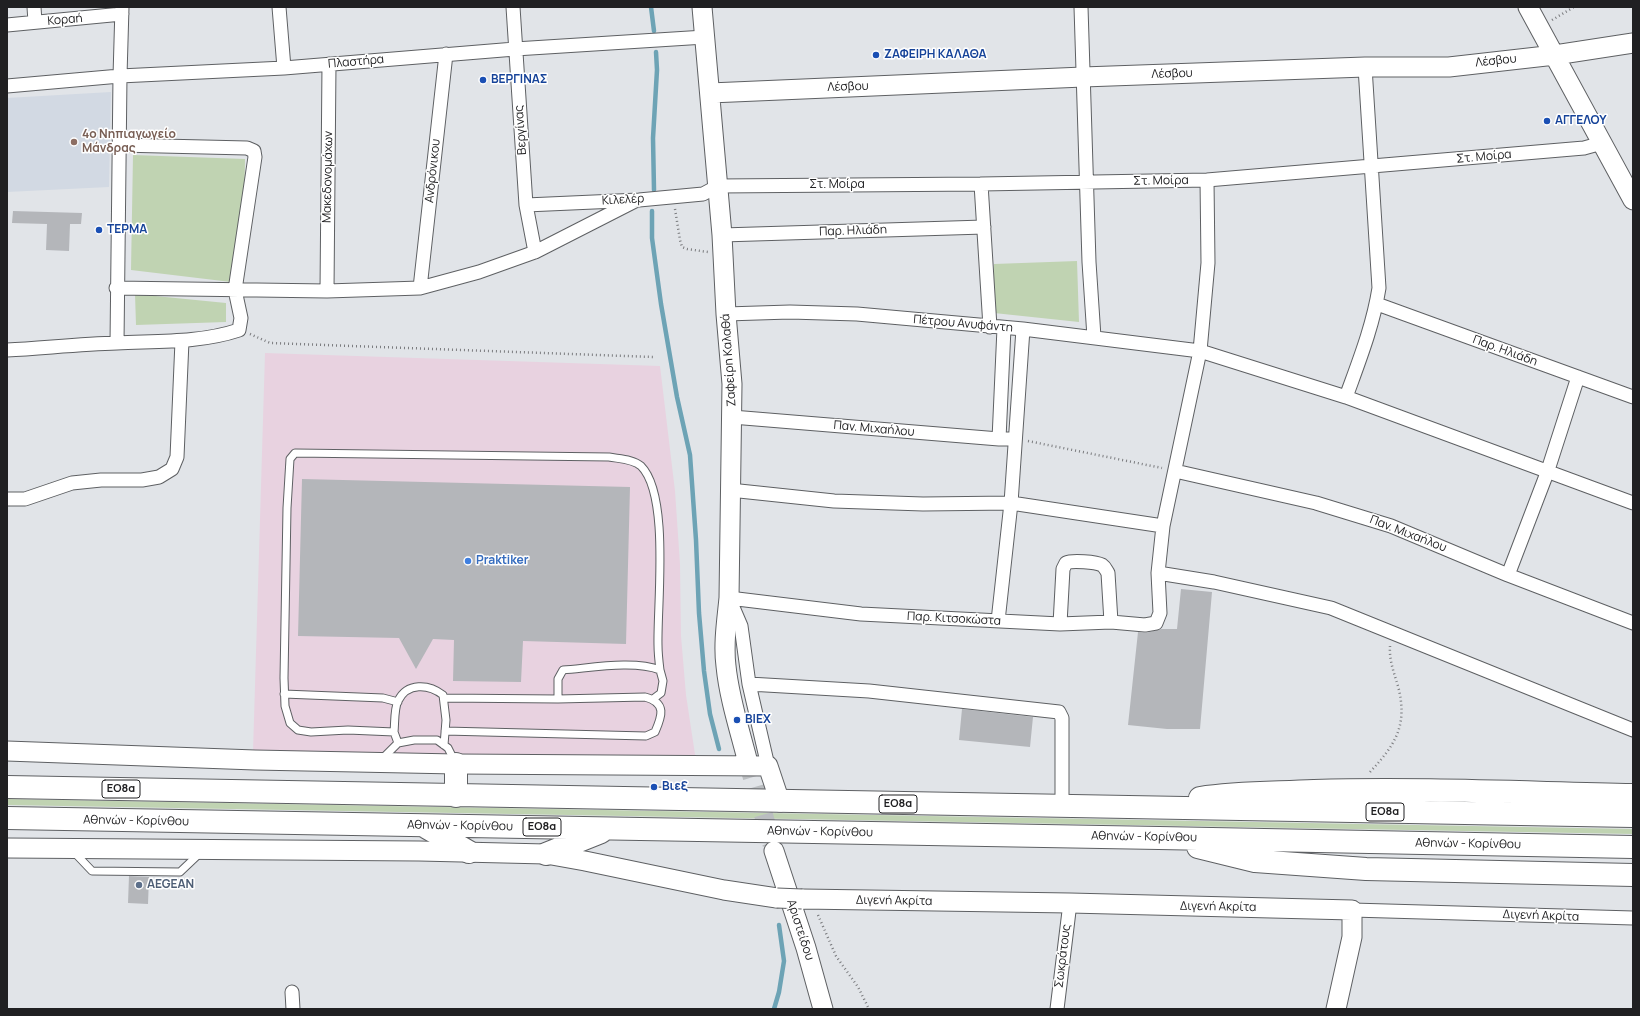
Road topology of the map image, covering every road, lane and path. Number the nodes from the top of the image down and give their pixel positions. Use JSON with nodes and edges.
{"nodes":[{"id":1,"x":34,"y":7,"type":"edge"},
{"id":2,"x":278,"y":7,"type":"edge"},
{"id":3,"x":513,"y":7,"type":"edge"},
{"id":4,"x":702,"y":7,"type":"edge"},
{"id":5,"x":1081,"y":7,"type":"edge"},
{"id":6,"x":1528,"y":7,"type":"edge"},
{"id":7,"x":1574,"y":7,"type":"edge"},
{"id":8,"x":122,"y":11,"type":"edge"},
{"id":9,"x":35,"y":22,"type":"junction"},
{"id":10,"x":7,"y":25,"type":"edge"},
{"id":11,"x":1539,"y":28,"type":"junction"},
{"id":12,"x":705,"y":37,"type":"junction"},
{"id":13,"x":1633,"y":43,"type":"edge"},
{"id":14,"x":515,"y":49,"type":"junction"},
{"id":15,"x":446,"y":54,"type":"junction"},
{"id":16,"x":1554,"y":55,"type":"junction"},
{"id":17,"x":329,"y":64,"type":"junction"},
{"id":18,"x":1365,"y":67,"type":"junction"},
{"id":19,"x":284,"y":68,"type":"junction"},
{"id":20,"x":120,"y":76,"type":"junction"},
{"id":21,"x":1083,"y":76,"type":"junction"},
{"id":22,"x":7,"y":86,"type":"edge"},
{"id":23,"x":710,"y":93,"type":"junction"},
{"id":24,"x":1602,"y":143,"type":"junction"},
{"id":25,"x":119,"y":145,"type":"junction"},
{"id":26,"x":1371,"y":166,"type":"junction"},
{"id":27,"x":1207,"y":180,"type":"junction"},
{"id":28,"x":1086,"y":182,"type":"junction"},
{"id":29,"x":981,"y":184,"type":"junction"},
{"id":30,"x":718,"y":186,"type":"junction"},
{"id":31,"x":674,"y":197,"type":"junction"},
{"id":32,"x":638,"y":200,"type":"junction"},
{"id":33,"x":1633,"y":200,"type":"edge"},
{"id":34,"x":526,"y":205,"type":"junction"},
{"id":35,"x":984,"y":227,"type":"junction"},
{"id":36,"x":722,"y":235,"type":"junction"},
{"id":37,"x":535,"y":252,"type":"junction"},
{"id":38,"x":724,"y":254,"type":"junction"},
{"id":39,"x":116,"y":288,"type":"junction"},
{"id":40,"x":420,"y":288,"type":"junction"},
{"id":41,"x":236,"y":290,"type":"junction"},
{"id":42,"x":327,"y":291,"type":"junction"},
{"id":43,"x":1377,"y":304,"type":"junction"},
{"id":44,"x":726,"y":314,"type":"junction"},
{"id":45,"x":990,"y":327,"type":"junction"},
{"id":46,"x":1004,"y":328,"type":"junction"},
{"id":47,"x":1023,"y":329,"type":"junction"},
{"id":48,"x":239,"y":330,"type":"junction"},
{"id":49,"x":1094,"y":337,"type":"junction"},
{"id":50,"x":182,"y":341,"type":"junction"},
{"id":51,"x":117,"y":343,"type":"junction"},
{"id":52,"x":7,"y":350,"type":"edge"},
{"id":53,"x":1200,"y":351,"type":"junction"},
{"id":54,"x":653,"y":357,"type":"dead end"},
{"id":55,"x":1578,"y":378,"type":"junction"},
{"id":56,"x":1346,"y":397,"type":"junction"},
{"id":57,"x":1633,"y":397,"type":"edge"},
{"id":58,"x":732,"y":417,"type":"junction"},
{"id":59,"x":999,"y":439,"type":"junction"},
{"id":60,"x":1015,"y":439,"type":"junction"},
{"id":61,"x":1175,"y":471,"type":"junction"},
{"id":62,"x":1547,"y":473,"type":"junction"},
{"id":63,"x":730,"y":490,"type":"junction"},
{"id":64,"x":7,"y":498,"type":"edge"},
{"id":65,"x":1011,"y":503,"type":"junction"},
{"id":66,"x":1633,"y":503,"type":"edge"},
{"id":67,"x":1163,"y":526,"type":"junction"},
{"id":68,"x":1158,"y":573,"type":"junction"},
{"id":69,"x":1508,"y":575,"type":"junction"},
{"id":70,"x":729,"y":598,"type":"junction"},
{"id":71,"x":998,"y":620,"type":"junction"},
{"id":72,"x":1111,"y":622,"type":"junction"},
{"id":73,"x":1633,"y":623,"type":"edge"},
{"id":74,"x":1060,"y":624,"type":"junction"},
{"id":75,"x":1391,"y":632,"type":"junction"},
{"id":76,"x":660,"y":670,"type":"junction"},
{"id":77,"x":749,"y":684,"type":"junction"},
{"id":78,"x":284,"y":694,"type":"junction"},
{"id":79,"x":444,"y":698,"type":"junction"},
{"id":80,"x":558,"y":699,"type":"junction"},
{"id":81,"x":653,"y":699,"type":"junction"},
{"id":82,"x":398,"y":702,"type":"junction"},
{"id":83,"x":1633,"y":730,"type":"edge"},
{"id":84,"x":445,"y":731,"type":"junction"},
{"id":85,"x":394,"y":732,"type":"junction"},
{"id":86,"x":398,"y":744,"type":"junction"},
{"id":87,"x":444,"y":745,"type":"junction"},
{"id":88,"x":7,"y":752,"type":"edge"},
{"id":89,"x":747,"y":759,"type":"tunnel mouth"},
{"id":90,"x":379,"y":763,"type":"junction"},
{"id":91,"x":456,"y":764,"type":"junction"},
{"id":92,"x":768,"y":766,"type":"junction"},
{"id":93,"x":7,"y":787,"type":"edge"},
{"id":94,"x":1359,"y":790,"type":"junction"},
{"id":95,"x":1633,"y":795,"type":"edge"},
{"id":96,"x":456,"y":796,"type":"junction"},
{"id":97,"x":780,"y":802,"type":"junction"},
{"id":98,"x":1062,"y":807,"type":"junction"},
{"id":99,"x":1137,"y":808,"type":"junction"},
{"id":100,"x":1633,"y":816,"type":"edge"},
{"id":101,"x":7,"y":818,"type":"edge"},
{"id":102,"x":423,"y":825,"type":"junction"},
{"id":103,"x":611,"y":829,"type":"junction"},
{"id":104,"x":1159,"y":838,"type":"junction"},
{"id":105,"x":1633,"y":847,"type":"edge"},
{"id":106,"x":7,"y":848,"type":"edge"},
{"id":107,"x":774,"y":851,"type":"tunnel mouth"},
{"id":108,"x":469,"y":852,"type":"junction"},
{"id":109,"x":546,"y":854,"type":"junction"},
{"id":110,"x":1633,"y":875,"type":"edge"},
{"id":111,"x":808,"y":899,"type":"junction"},
{"id":112,"x":1070,"y":903,"type":"junction"},
{"id":113,"x":1352,"y":910,"type":"junction"},
{"id":114,"x":1633,"y":918,"type":"edge"},
{"id":115,"x":292,"y":992,"type":"dead end"},
{"id":116,"x":293,"y":1009,"type":"edge"},
{"id":117,"x":823,"y":1009,"type":"edge"},
{"id":118,"x":869,"y":1009,"type":"edge"},
{"id":119,"x":1057,"y":1009,"type":"edge"},
{"id":120,"x":1336,"y":1009,"type":"edge"}],
"edges":[{"from":1,"to":9,"type":"street"},
{"from":2,"to":19,"type":"street"},
{"from":3,"to":14,"type":"street","name":"Βεργίνας"},
{"from":4,"to":12,"type":"street","name":"Ζαφείρη Καλαθά"},
{"from":5,"to":21,"type":"street"},
{"from":6,"to":11,"type":"street"},
{"from":7,"to":11,"type":"path"},
{"from":8,"to":9,"type":"street","name":"Κοραή"},
{"from":8,"to":20,"type":"street"},
{"from":9,"to":10,"type":"street","name":"Κοραή"},
{"from":11,"to":16,"type":"street"},
{"from":12,"to":14,"type":"street","name":"Πλαστήρα"},
{"from":12,"to":23,"type":"street","name":"Ζαφείρη Καλαθά"},
{"from":13,"to":16,"type":"street","name":"Λέσβου"},
{"from":14,"to":15,"type":"street","name":"Πλαστήρα"},
{"from":14,"to":34,"type":"street","name":"Βεργίνας"},
{"from":15,"to":17,"type":"street","name":"Πλαστήρα"},
{"from":15,"to":40,"type":"street","name":"Ανδρόνικου"},
{"from":16,"to":18,"type":"street","name":"Λέσβου"},
{"from":16,"to":24,"type":"street"},
{"from":17,"to":19,"type":"street","name":"Πλαστήρα"},
{"from":17,"to":42,"type":"street","name":"Μακεδονομάχων"},
{"from":18,"to":21,"type":"street","name":"Λέσβου"},
{"from":18,"to":26,"type":"street"},
{"from":19,"to":20,"type":"street","name":"Πλαστήρα"},
{"from":20,"to":22,"type":"street","name":"Πλαστήρα"},
{"from":20,"to":25,"type":"street"},
{"from":21,"to":23,"type":"street","name":"Λέσβου"},
{"from":21,"to":28,"type":"street"},
{"from":23,"to":30,"type":"street","name":"Ζαφείρη Καλαθά"},
{"from":24,"to":26,"type":"street","name":"Στ. Μοίρα"},
{"from":24,"to":33,"type":"street"},
{"from":25,"to":39,"type":"street"},
{"from":25,"to":41,"type":"street"},
{"from":26,"to":27,"type":"street","name":"Στ. Μοίρα"},
{"from":26,"to":43,"type":"street"},
{"from":27,"to":28,"type":"street","name":"Στ. Μοίρα"},
{"from":27,"to":53,"type":"street"},
{"from":28,"to":29,"type":"street","name":"Στ. Μοίρα"},
{"from":28,"to":49,"type":"street"},
{"from":29,"to":30,"type":"street","name":"Στ. Μοίρα"},
{"from":29,"to":35,"type":"street"},
{"from":30,"to":31,"type":"street","name":"Κιλελέρ"},
{"from":30,"to":36,"type":"street","name":"Ζαφείρη Καλαθά"},
{"from":31,"to":32,"type":"street","name":"Κιλελέρ"},
{"from":31,"to":38,"type":"path"},
{"from":32,"to":34,"type":"street","name":"Κιλελέρ"},
{"from":32,"to":37,"type":"street"},
{"from":34,"to":37,"type":"street","name":"Βεργίνας"},
{"from":35,"to":36,"type":"street","name":"Παρ. Ηλιάδη"},
{"from":35,"to":45,"type":"street"},
{"from":36,"to":38,"type":"street","name":"Ζαφείρη Καλαθά"},
{"from":37,"to":40,"type":"street"},
{"from":38,"to":44,"type":"street","name":"Ζαφείρη Καλαθά"},
{"from":39,"to":41,"type":"street"},
{"from":39,"to":51,"type":"street"},
{"from":40,"to":42,"type":"street"},
{"from":41,"to":42,"type":"street"},
{"from":41,"to":48,"type":"street"},
{"from":43,"to":55,"type":"street","name":"Παρ. Ηλιάδη"},
{"from":43,"to":56,"type":"street"},
{"from":44,"to":45,"type":"street","name":"Πέτρου Ανυφάντη"},
{"from":44,"to":58,"type":"street","name":"Ζαφείρη Καλαθά"},
{"from":45,"to":46,"type":"street","name":"Πέτρου Ανυφάντη"},
{"from":46,"to":47,"type":"street","name":"Πέτρου Ανυφάντη"},
{"from":46,"to":59,"type":"street"},
{"from":47,"to":49,"type":"street","name":"Πέτρου Ανυφάντη"},
{"from":47,"to":60,"type":"street"},
{"from":48,"to":50,"type":"street"},
{"from":48,"to":54,"type":"path"},
{"from":49,"to":53,"type":"street","name":"Πέτρου Ανυφάντη"},
{"from":50,"to":51,"type":"street"},
{"from":50,"to":64,"type":"street"},
{"from":51,"to":52,"type":"street"},
{"from":53,"to":56,"type":"street","name":"Πέτρου Ανυφάντη"},
{"from":53,"to":61,"type":"street"},
{"from":55,"to":57,"type":"street","name":"Παρ. Ηλιάδη"},
{"from":55,"to":62,"type":"street"},
{"from":56,"to":62,"type":"street","name":"Πέτρου Ανυφάντη"},
{"from":58,"to":59,"type":"street","name":"Παν. Μιχαήλου"},
{"from":58,"to":63,"type":"street","name":"Ζαφείρη Καλαθά"},
{"from":59,"to":60,"type":"street","name":"Παν. Μιχαήλου"},
{"from":60,"to":61,"type":"path"},
{"from":60,"to":65,"type":"street"},
{"from":61,"to":67,"type":"street"},
{"from":61,"to":69,"type":"street","name":"Παν. Μιχαήλου"},
{"from":62,"to":66,"type":"street","name":"Πέτρου Ανυφάντη"},
{"from":62,"to":69,"type":"street"},
{"from":63,"to":65,"type":"street"},
{"from":63,"to":70,"type":"street","name":"Ζαφείρη Καλαθά"},
{"from":65,"to":67,"type":"street"},
{"from":65,"to":71,"type":"street"},
{"from":67,"to":68,"type":"street"},
{"from":68,"to":72,"type":"street","name":"Παρ. Κιτσοκώστα"},
{"from":68,"to":75,"type":"street"},
{"from":69,"to":73,"type":"street","name":"Παν. Μιχαήλου"},
{"from":70,"to":71,"type":"street","name":"Παρ. Κιτσοκώστα"},
{"from":70,"to":77,"type":"street"},
{"from":70,"to":89,"type":"street","name":"Ζαφείρη Καλαθά"},
{"from":71,"to":74,"type":"street","name":"Παρ. Κιτσοκώστα"},
{"from":72,"to":74,"type":"street","name":"Παρ. Κιτσοκώστα"},
{"from":72,"to":74,"type":"street"},
{"from":75,"to":83,"type":"street"},
{"from":75,"to":94,"type":"path"},
{"from":76,"to":78,"type":"lane"},
{"from":76,"to":80,"type":"lane"},
{"from":76,"to":81,"type":"lane"},
{"from":77,"to":92,"type":"street"},
{"from":77,"to":98,"type":"street"},
{"from":78,"to":82,"type":"lane"},
{"from":78,"to":85,"type":"lane"},
{"from":79,"to":80,"type":"lane"},
{"from":79,"to":82,"type":"lane"},
{"from":79,"to":84,"type":"lane"},
{"from":80,"to":81,"type":"lane"},
{"from":81,"to":84,"type":"lane"},
{"from":82,"to":85,"type":"lane"},
{"from":84,"to":87,"type":"lane"},
{"from":85,"to":86,"type":"lane"},
{"from":86,"to":87,"type":"lane"},
{"from":86,"to":90,"type":"lane"},
{"from":87,"to":91,"type":"lane"},
{"from":88,"to":90,"type":"street"},
{"from":90,"to":91,"type":"street"},
{"from":91,"to":92,"type":"street"},
{"from":91,"to":96,"type":"highway"},
{"from":92,"to":97,"type":"street"},
{"from":93,"to":96,"type":"highway","number":"ΕΟ8α"},
{"from":94,"to":95,"type":"highway"},
{"from":94,"to":99,"type":"highway"},
{"from":96,"to":97,"type":"highway","number":"ΕΟ8α"},
{"from":97,"to":98,"type":"highway","number":"ΕΟ8α"},
{"from":98,"to":99,"type":"highway","number":"ΕΟ8α"},
{"from":99,"to":100,"type":"highway","number":"ΕΟ8α"},
{"from":101,"to":102,"type":"highway","name":"Αθηνών - Κορίνθου","number":"ΕΟ8α"},
{"from":102,"to":103,"type":"highway","name":"Αθηνών - Κορίνθου","number":"ΕΟ8α"},
{"from":102,"to":108,"type":"highway"},
{"from":103,"to":104,"type":"highway","name":"Αθηνών - Κορίνθου","number":"ΕΟ8α"},
{"from":103,"to":109,"type":"highway"},
{"from":104,"to":105,"type":"highway","name":"Αθηνών - Κορίνθου","number":"ΕΟ8α"},
{"from":104,"to":110,"type":"highway"},
{"from":106,"to":108,"type":"street","name":"Διγενή Ακρίτα"},
{"from":107,"to":117,"type":"street","name":"Αριστείδου"},
{"from":108,"to":109,"type":"street","name":"Διγενή Ακρίτα"},
{"from":109,"to":111,"type":"street","name":"Διγενή Ακρίτα","bridge":true},
{"from":111,"to":112,"type":"street","name":"Διγενή Ακρίτα"},
{"from":111,"to":118,"type":"path"},
{"from":112,"to":113,"type":"street","name":"Διγενή Ακρίτα"},
{"from":112,"to":119,"type":"street","name":"Σωκράτους"},
{"from":113,"to":114,"type":"street","name":"Διγενή Ακρίτα"},
{"from":113,"to":120,"type":"street"},
{"from":115,"to":116,"type":"street"}]}
